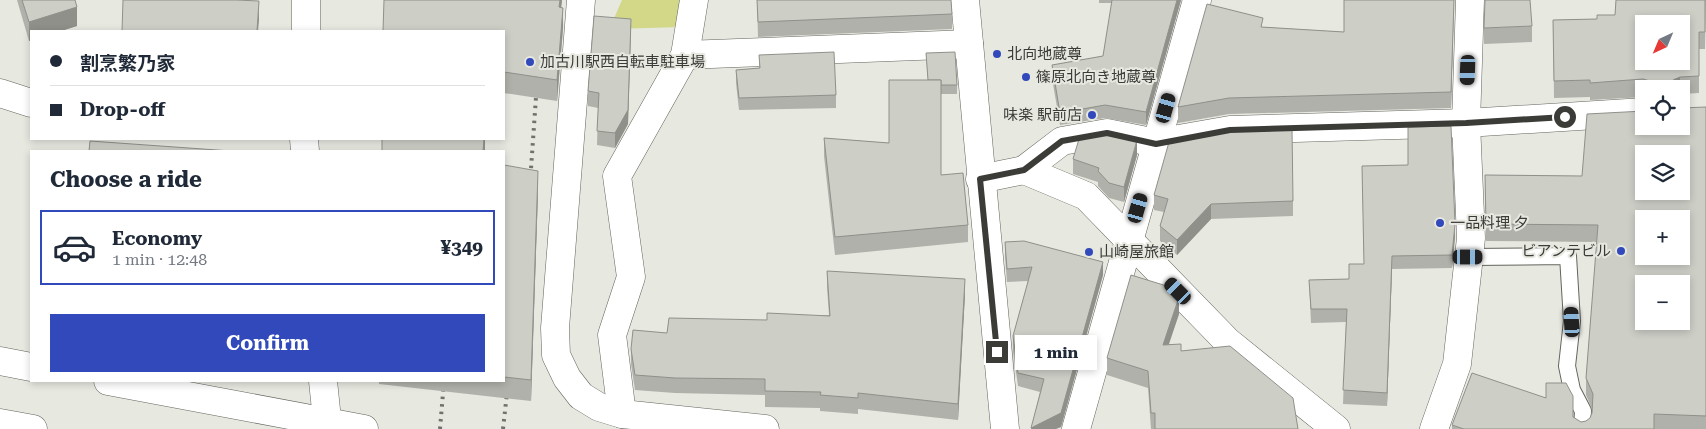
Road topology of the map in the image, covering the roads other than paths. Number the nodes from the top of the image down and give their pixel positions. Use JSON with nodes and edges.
{"nodes":[{"id":1,"x":306,"y":0,"type":"edge"},
{"id":2,"x":581,"y":0,"type":"edge"},
{"id":3,"x":694,"y":0,"type":"edge"},
{"id":4,"x":965,"y":0,"type":"edge"},
{"id":5,"x":1197,"y":0,"type":"edge"},
{"id":6,"x":1470,"y":0,"type":"edge"},
{"id":7,"x":306,"y":30,"type":"edge"},
{"id":8,"x":969,"y":44,"type":"junction"},
{"id":9,"x":685,"y":55,"type":"junction"},
{"id":10,"x":0,"y":93,"type":"edge"},
{"id":11,"x":30,"y":103,"type":"edge"},
{"id":12,"x":1635,"y":113,"type":"edge"},
{"id":13,"x":1466,"y":123,"type":"junction"},
{"id":14,"x":1156,"y":144,"type":"junction"},
{"id":15,"x":1024,"y":170,"type":"junction"},
{"id":16,"x":980,"y":179,"type":"junction"},
{"id":17,"x":1129,"y":240,"type":"junction"},
{"id":18,"x":1468,"y":257,"type":"junction"},
{"id":19,"x":0,"y":361,"type":"edge"},
{"id":20,"x":30,"y":367,"type":"edge"},
{"id":21,"x":113,"y":382,"type":"edge"},
{"id":22,"x":323,"y":382,"type":"edge"},
{"id":23,"x":622,"y":414,"type":"junction"},
{"id":24,"x":0,"y":423,"type":"edge"},
{"id":25,"x":327,"y":425,"type":"edge"},
{"id":26,"x":33,"y":429,"type":"edge"},
{"id":27,"x":364,"y":429,"type":"edge"},
{"id":28,"x":765,"y":429,"type":"edge"},
{"id":29,"x":1005,"y":429,"type":"edge"},
{"id":30,"x":1076,"y":429,"type":"edge"},
{"id":31,"x":1336,"y":429,"type":"edge"},
{"id":32,"x":1434,"y":429,"type":"edge"},
{"id":33,"x":1582,"y":429,"type":"edge"}],
"edges":[{"from":1,"to":7,"type":"street"},
{"from":2,"to":23,"type":"street"},
{"from":3,"to":9,"type":"street"},
{"from":4,"to":8,"type":"street"},
{"from":5,"to":14,"type":"street"},
{"from":6,"to":13,"type":"street"},
{"from":8,"to":9,"type":"street"},
{"from":8,"to":16,"type":"street"},
{"from":9,"to":23,"type":"street"},
{"from":10,"to":11,"type":"street"},
{"from":12,"to":13,"type":"street"},
{"from":13,"to":14,"type":"street"},
{"from":13,"to":18,"type":"street"},
{"from":14,"to":15,"type":"street"},
{"from":14,"to":17,"type":"street"},
{"from":15,"to":16,"type":"street"},
{"from":15,"to":17,"type":"street"},
{"from":16,"to":29,"type":"street"},
{"from":17,"to":30,"type":"street"},
{"from":17,"to":31,"type":"street"},
{"from":18,"to":32,"type":"street"},
{"from":18,"to":33,"type":"lane"},
{"from":19,"to":20,"type":"street"},
{"from":21,"to":25,"type":"street"},
{"from":22,"to":25,"type":"street"},
{"from":23,"to":28,"type":"street"},
{"from":24,"to":26,"type":"street"},
{"from":25,"to":27,"type":"street"}]}
